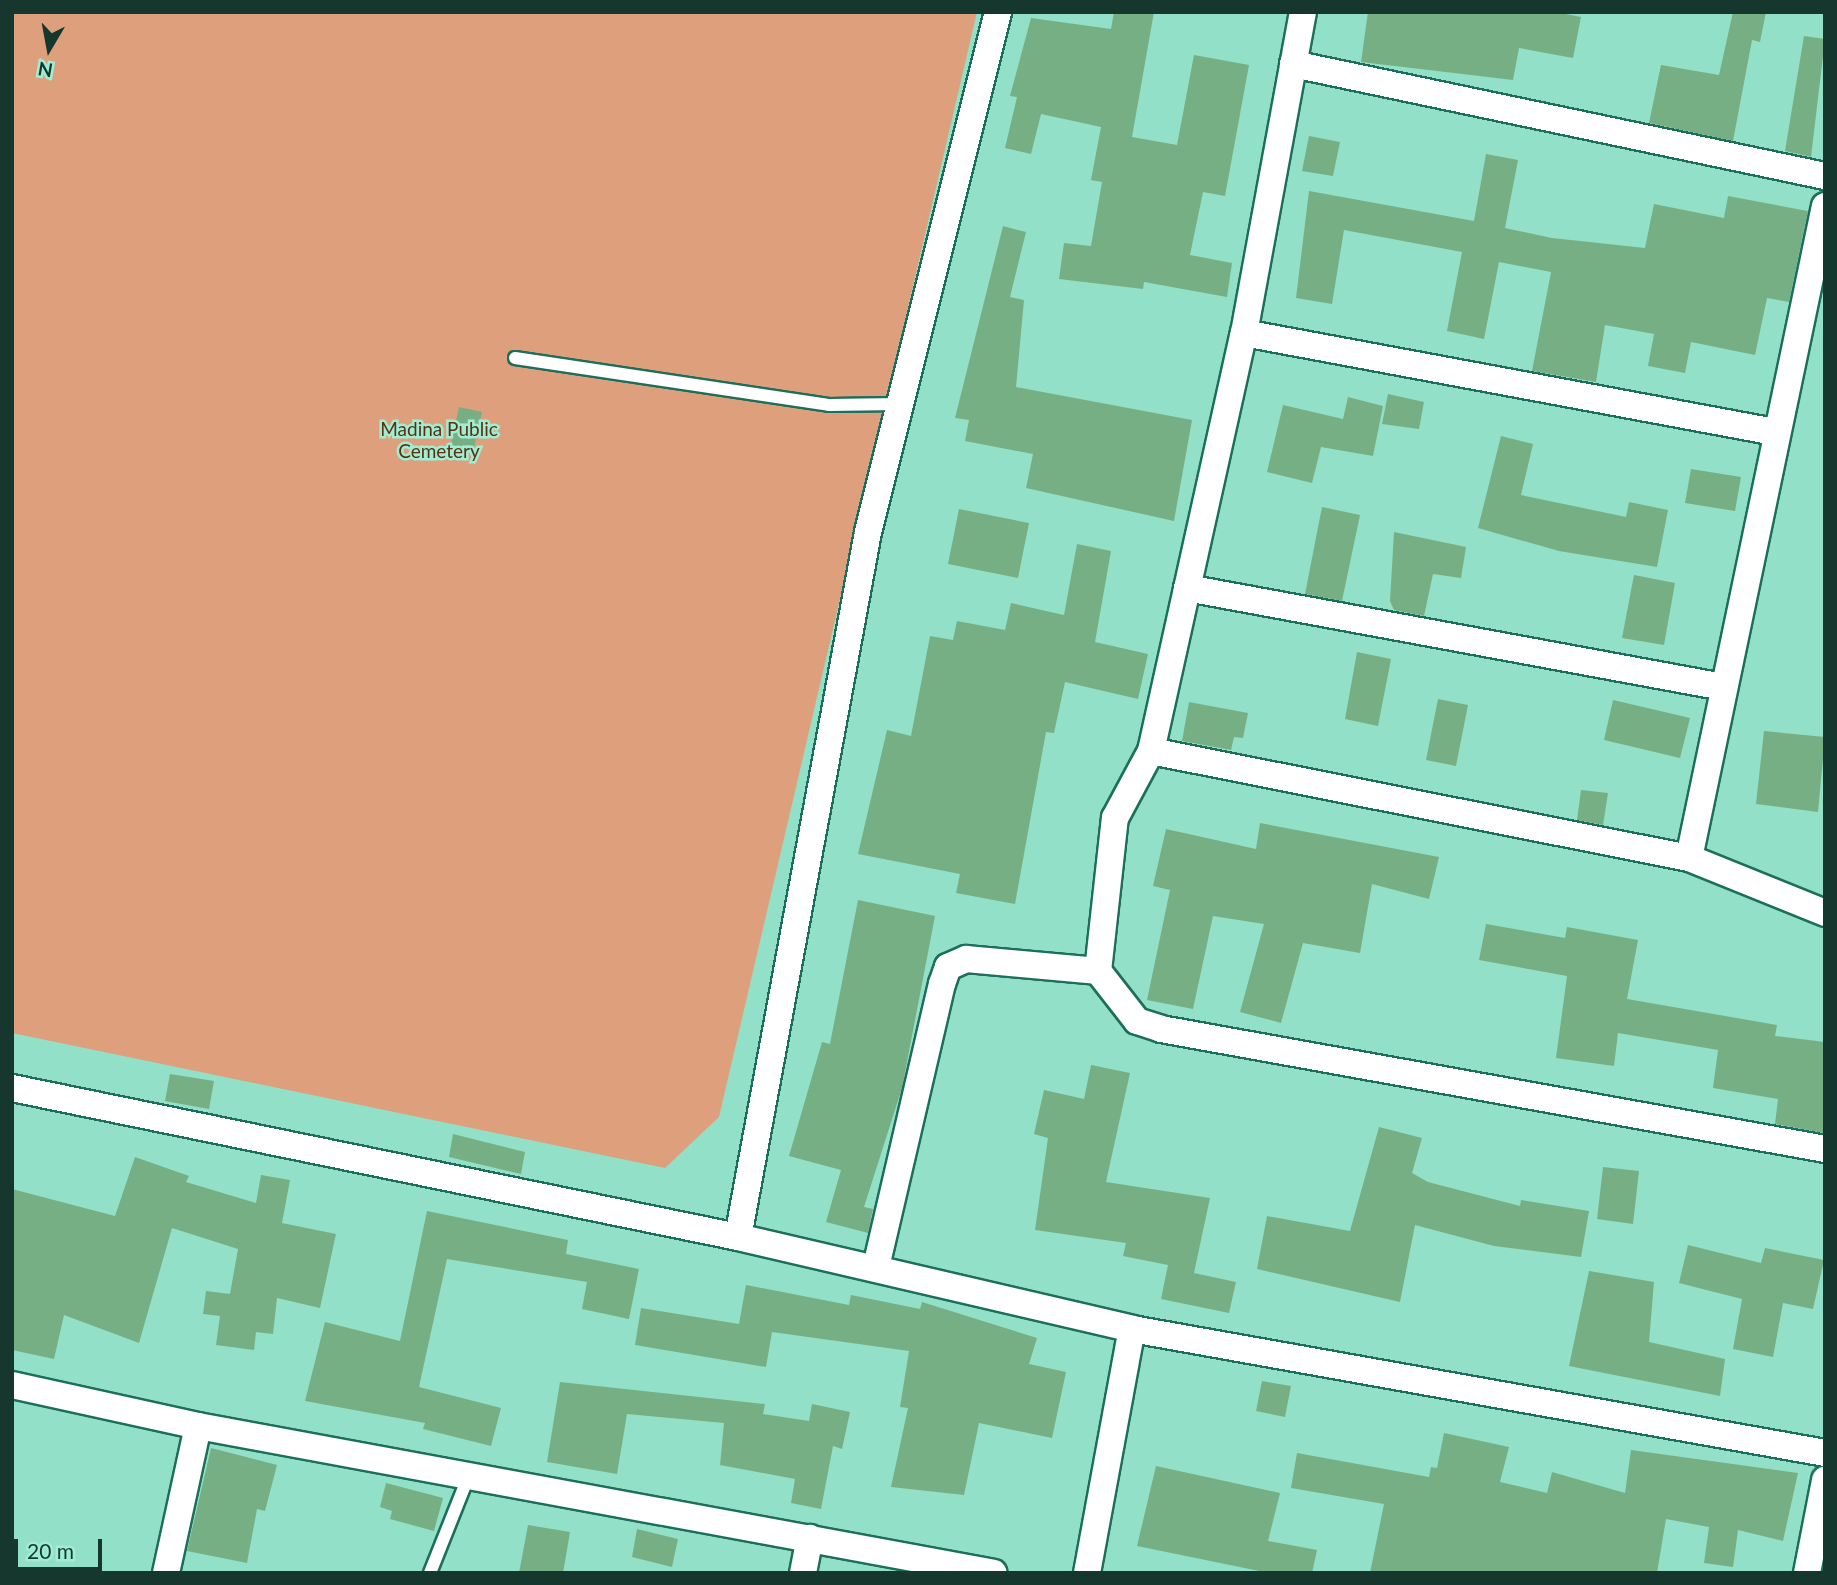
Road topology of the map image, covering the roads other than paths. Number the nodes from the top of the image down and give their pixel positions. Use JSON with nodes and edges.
{"nodes":[{"id":1,"x":998,"y":12,"type":"edge"},
{"id":2,"x":1303,"y":12,"type":"edge"},
{"id":3,"x":1293,"y":64,"type":"junction"},
{"id":4,"x":1825,"y":176,"type":"edge"},
{"id":5,"x":1825,"y":206,"type":"edge"},
{"id":6,"x":1244,"y":333,"type":"junction"},
{"id":7,"x":515,"y":358,"type":"dead end"},
{"id":8,"x":899,"y":404,"type":"junction"},
{"id":9,"x":1775,"y":432,"type":"junction"},
{"id":10,"x":1187,"y":588,"type":"junction"},
{"id":11,"x":1723,"y":687,"type":"junction"},
{"id":12,"x":1151,"y":751,"type":"junction"},
{"id":13,"x":1689,"y":858,"type":"junction"},
{"id":14,"x":1825,"y":914,"type":"edge"},
{"id":15,"x":1098,"y":971,"type":"junction"},
{"id":16,"x":12,"y":1088,"type":"edge"},
{"id":17,"x":1825,"y":1149,"type":"edge"},
{"id":18,"x":738,"y":1237,"type":"junction"},
{"id":19,"x":876,"y":1266,"type":"junction"},
{"id":20,"x":1132,"y":1329,"type":"junction"},
{"id":21,"x":12,"y":1385,"type":"edge"},
{"id":22,"x":198,"y":1426,"type":"junction"},
{"id":23,"x":1825,"y":1453,"type":"edge"},
{"id":24,"x":469,"y":1475,"type":"junction"},
{"id":25,"x":1825,"y":1480,"type":"edge"},
{"id":26,"x":810,"y":1538,"type":"junction"},
{"id":27,"x":166,"y":1573,"type":"edge"},
{"id":28,"x":430,"y":1573,"type":"edge"},
{"id":29,"x":803,"y":1573,"type":"edge"},
{"id":30,"x":994,"y":1573,"type":"edge"},
{"id":31,"x":1087,"y":1573,"type":"edge"},
{"id":32,"x":1807,"y":1573,"type":"edge"}],
"edges":[{"from":1,"to":8,"type":"street"},
{"from":2,"to":3,"type":"street"},
{"from":3,"to":4,"type":"street"},
{"from":3,"to":6,"type":"street"},
{"from":5,"to":9,"type":"street"},
{"from":6,"to":9,"type":"street"},
{"from":6,"to":10,"type":"street"},
{"from":7,"to":8,"type":"lane"},
{"from":8,"to":18,"type":"street"},
{"from":9,"to":11,"type":"street"},
{"from":10,"to":11,"type":"street"},
{"from":10,"to":12,"type":"street"},
{"from":11,"to":13,"type":"street"},
{"from":12,"to":13,"type":"street"},
{"from":12,"to":15,"type":"street"},
{"from":13,"to":14,"type":"street"},
{"from":15,"to":17,"type":"street"},
{"from":15,"to":19,"type":"street"},
{"from":16,"to":18,"type":"street"},
{"from":18,"to":19,"type":"street"},
{"from":19,"to":20,"type":"street"},
{"from":20,"to":23,"type":"street"},
{"from":20,"to":31,"type":"street"},
{"from":21,"to":22,"type":"street"},
{"from":22,"to":24,"type":"street"},
{"from":22,"to":27,"type":"street"},
{"from":24,"to":26,"type":"street"},
{"from":24,"to":28,"type":"lane"},
{"from":25,"to":32,"type":"street"},
{"from":26,"to":29,"type":"street"},
{"from":26,"to":30,"type":"street"}]}
